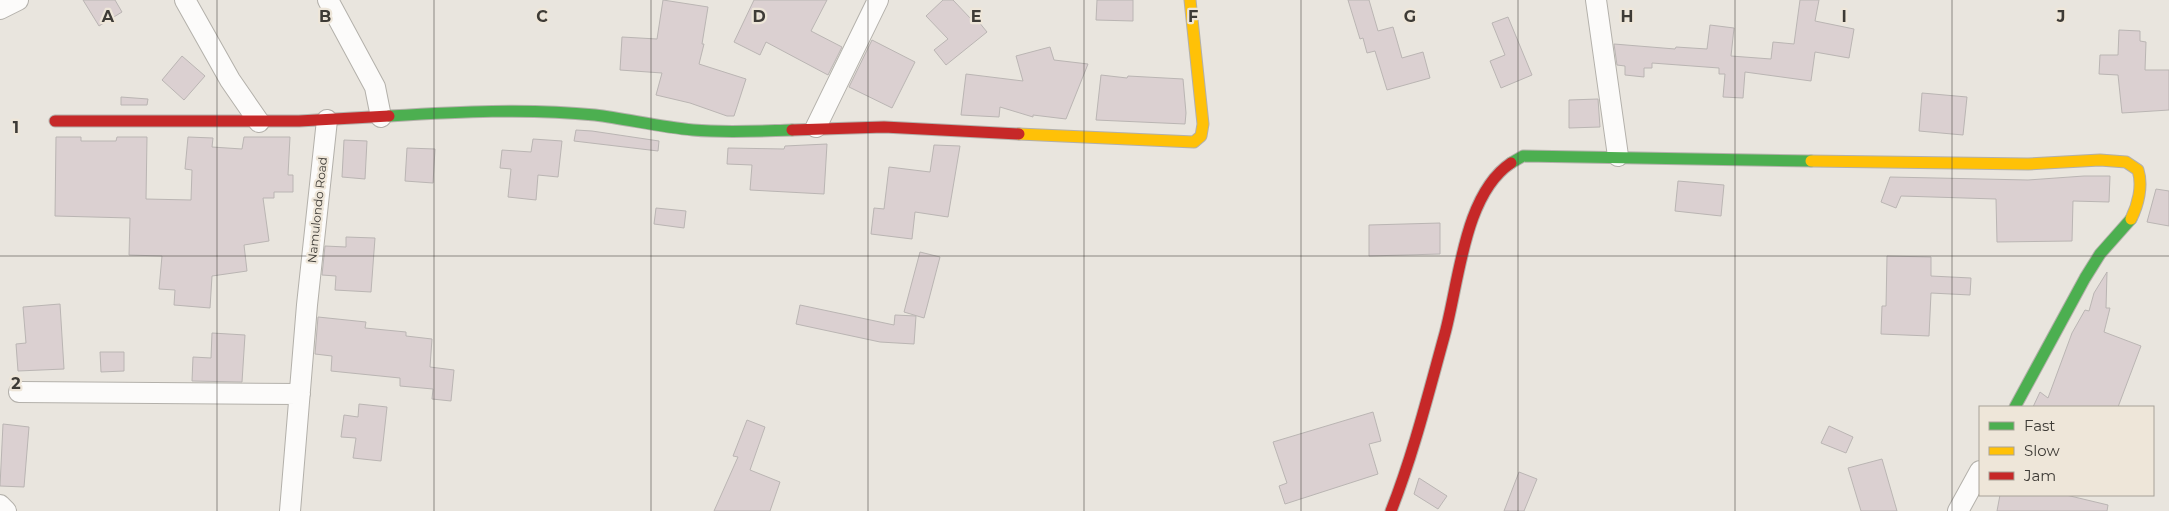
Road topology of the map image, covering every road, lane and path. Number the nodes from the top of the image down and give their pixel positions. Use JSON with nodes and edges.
{"nodes":[{"id":1,"x":18,"y":0,"type":"edge"},
{"id":2,"x":185,"y":0,"type":"edge"},
{"id":3,"x":328,"y":0,"type":"edge"},
{"id":4,"x":878,"y":0,"type":"edge"},
{"id":5,"x":1190,"y":0,"type":"edge"},
{"id":6,"x":1596,"y":0,"type":"edge"},
{"id":7,"x":0,"y":9,"type":"edge"},
{"id":8,"x":381,"y":117,"type":"junction"},
{"id":9,"x":327,"y":120,"type":"junction"},
{"id":10,"x":55,"y":121,"type":"dead end"},
{"id":11,"x":260,"y":122,"type":"junction"},
{"id":12,"x":816,"y":128,"type":"junction"},
{"id":13,"x":1618,"y":156,"type":"junction"},
{"id":14,"x":19,"y":392,"type":"dead end"},
{"id":15,"x":300,"y":394,"type":"junction"},
{"id":16,"x":2016,"y":406,"type":"edge"},
{"id":17,"x":1979,"y":473,"type":"edge"},
{"id":18,"x":0,"y":505,"type":"edge"},
{"id":19,"x":6,"y":511,"type":"edge"},
{"id":20,"x":290,"y":511,"type":"edge"},
{"id":21,"x":1391,"y":511,"type":"edge"},
{"id":22,"x":1958,"y":511,"type":"edge"}],
"edges":[{"from":1,"to":7,"type":"street"},
{"from":2,"to":11,"type":"street"},
{"from":3,"to":8,"type":"street"},
{"from":4,"to":12,"type":"street"},
{"from":5,"to":12,"type":"street"},
{"from":6,"to":13,"type":"street"},
{"from":8,"to":9,"type":"street"},
{"from":8,"to":12,"type":"street"},
{"from":9,"to":11,"type":"street"},
{"from":9,"to":15,"type":"street","name":"Namulondo Road"},
{"from":10,"to":11,"type":"street"},
{"from":13,"to":16,"type":"street"},
{"from":13,"to":21,"type":"street"},
{"from":14,"to":15,"type":"street"},
{"from":15,"to":20,"type":"street","name":"Namulondo Road"},
{"from":17,"to":22,"type":"street"},
{"from":18,"to":19,"type":"street"}]}
